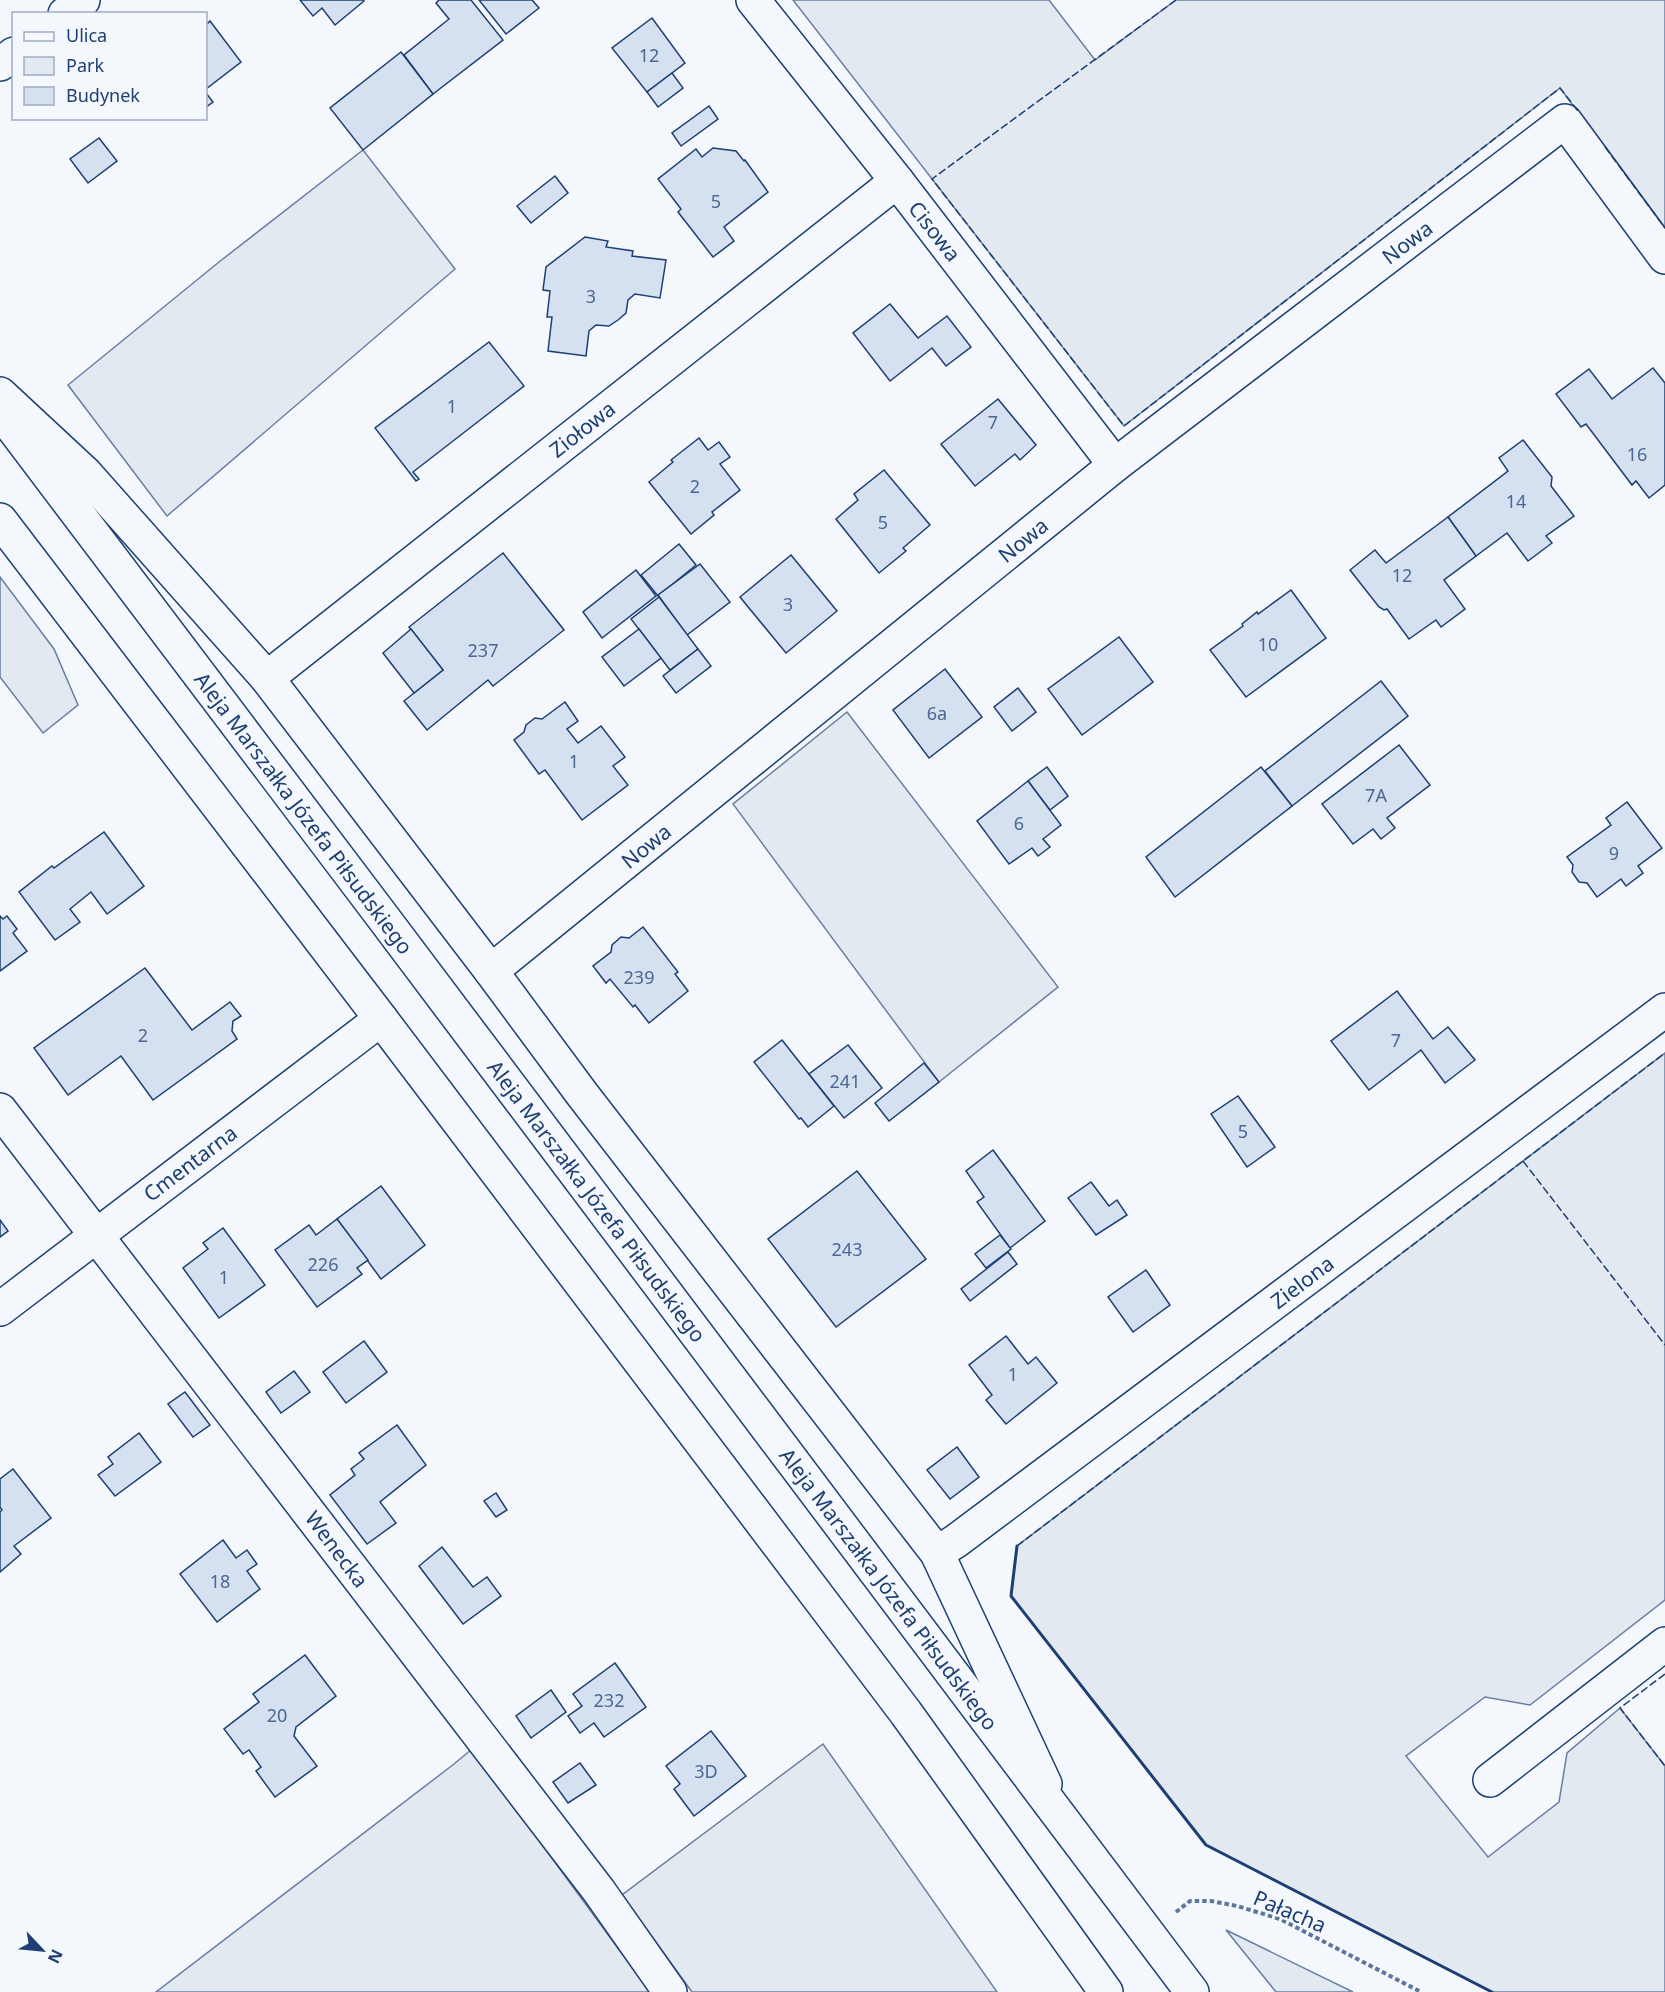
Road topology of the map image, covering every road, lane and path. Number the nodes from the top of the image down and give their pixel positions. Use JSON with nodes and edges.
{"nodes":[{"id":1,"x":83,"y":0,"type":"edge"},
{"id":2,"x":753,"y":0,"type":"edge"},
{"id":3,"x":68,"y":12,"type":"edge"},
{"id":4,"x":897,"y":181,"type":"junction"},
{"id":5,"x":1665,"y":257,"type":"edge"},
{"id":6,"x":0,"y":394,"type":"edge"},
{"id":7,"x":0,"y":411,"type":"edge"},
{"id":8,"x":1115,"y":465,"type":"junction"},
{"id":9,"x":0,"y":520,"type":"edge"},
{"id":10,"x":267,"y":678,"type":"junction"},
{"id":11,"x":491,"y":971,"type":"junction"},
{"id":12,"x":1665,"y":1010,"type":"edge"},
{"id":13,"x":381,"y":1018,"type":"junction"},
{"id":14,"x":0,"y":1110,"type":"edge"},
{"id":15,"x":97,"y":1234,"type":"junction"},
{"id":16,"x":0,"y":1309,"type":"edge"},
{"id":17,"x":937,"y":1553,"type":"junction"},
{"id":18,"x":1665,"y":1644,"type":"edge"},
{"id":19,"x":1490,"y":1780,"type":"dead end"},
{"id":20,"x":1060,"y":1817,"type":"junction"},
{"id":21,"x":1148,"y":1934,"type":"junction"},
{"id":22,"x":670,"y":1992,"type":"edge"},
{"id":23,"x":1106,"y":1992,"type":"edge"},
{"id":24,"x":1192,"y":1992,"type":"edge"},
{"id":25,"x":1421,"y":1992,"type":"edge"}],
"edges":[{"from":1,"to":3,"type":"street"},
{"from":2,"to":4,"type":"street","name":"Cisowa"},
{"from":4,"to":8,"type":"street","name":"Cisowa"},
{"from":4,"to":10,"type":"street","name":"Ziołowa"},
{"from":5,"to":8,"type":"street","name":"Nowa"},
{"from":6,"to":10,"type":"street"},
{"from":7,"to":20,"type":"street","name":"Aleja Marszałka Józefa Piłsudskiego"},
{"from":8,"to":11,"type":"street","name":"Nowa"},
{"from":9,"to":13,"type":"street"},
{"from":10,"to":11,"type":"street"},
{"from":11,"to":17,"type":"street"},
{"from":12,"to":17,"type":"street","name":"Zielona"},
{"from":13,"to":15,"type":"street","name":"Cmentarna"},
{"from":13,"to":23,"type":"street"},
{"from":14,"to":15,"type":"street","name":"Wenecka"},
{"from":15,"to":16,"type":"street","name":"Cmentarna"},
{"from":15,"to":22,"type":"street","name":"Wenecka"},
{"from":17,"to":20,"type":"street"},
{"from":18,"to":19,"type":"street"},
{"from":20,"to":21,"type":"street","name":"Aleja Marszałka Józefa Piłsudskiego"},
{"from":21,"to":24,"type":"street","name":"Aleja Marszałka Józefa Piłsudskiego"},
{"from":21,"to":25,"type":"path","name":"Pałacha"}]}
